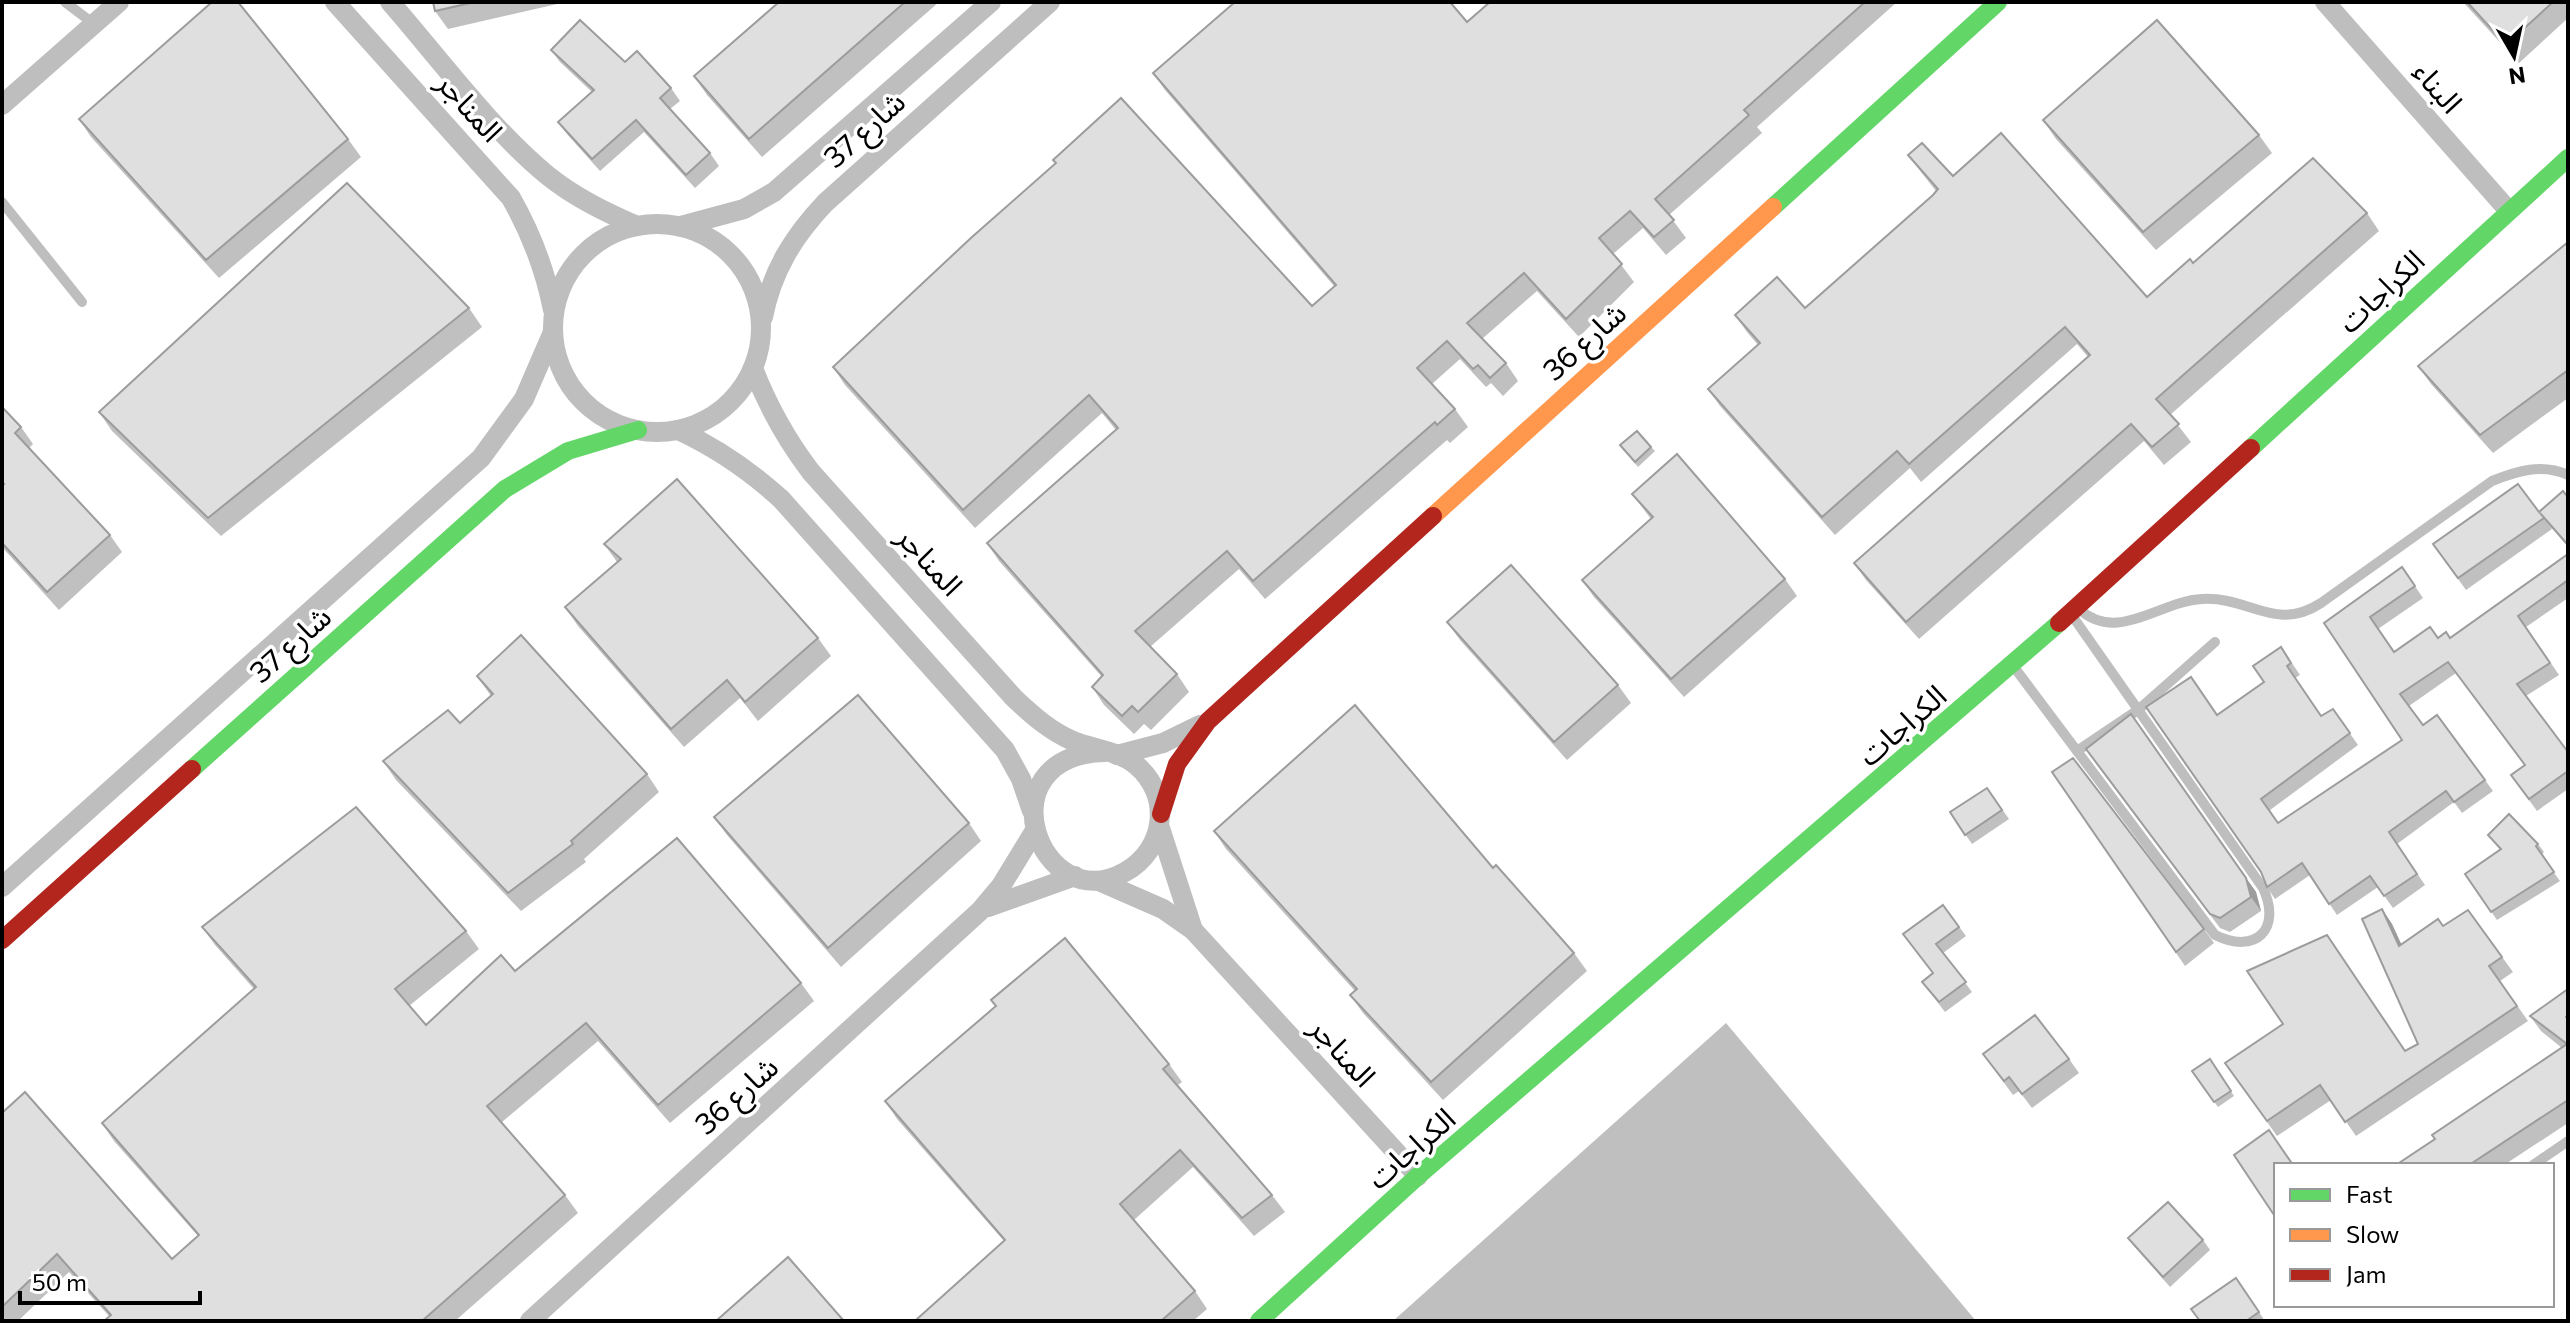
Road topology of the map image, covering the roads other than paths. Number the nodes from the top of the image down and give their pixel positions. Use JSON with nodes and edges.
{"nodes":[{"id":1,"x":65,"y":2,"type":"edge"},
{"id":2,"x":119,"y":2,"type":"edge"},
{"id":3,"x":335,"y":2,"type":"edge"},
{"id":4,"x":390,"y":2,"type":"edge"},
{"id":5,"x":991,"y":2,"type":"edge"},
{"id":6,"x":1050,"y":2,"type":"edge"},
{"id":7,"x":1998,"y":2,"type":"edge"},
{"id":8,"x":2325,"y":2,"type":"edge"},
{"id":9,"x":94,"y":24,"type":"junction"},
{"id":10,"x":2,"y":105,"type":"edge"},
{"id":11,"x":2568,"y":158,"type":"edge"},
{"id":12,"x":2,"y":202,"type":"edge"},
{"id":13,"x":2508,"y":210,"type":"junction"},
{"id":14,"x":637,"y":226,"type":"junction"},
{"id":15,"x":678,"y":227,"type":"junction"},
{"id":16,"x":82,"y":302,"type":"dead end"},
{"id":17,"x":553,"y":322,"type":"junction"},
{"id":18,"x":761,"y":329,"type":"junction"},
{"id":19,"x":753,"y":368,"type":"junction"},
{"id":20,"x":638,"y":430,"type":"junction"},
{"id":21,"x":678,"y":430,"type":"junction"},
{"id":22,"x":2568,"y":475,"type":"edge"},
{"id":23,"x":2074,"y":610,"type":"junction"},
{"id":24,"x":2215,"y":642,"type":"dead end"},
{"id":25,"x":2013,"y":665,"type":"junction"},
{"id":26,"x":2138,"y":710,"type":"junction"},
{"id":27,"x":1208,"y":721,"type":"junction"},
{"id":28,"x":2077,"y":751,"type":"junction"},
{"id":29,"x":1111,"y":753,"type":"junction"},
{"id":30,"x":1033,"y":821,"type":"junction"},
{"id":31,"x":1160,"y":821,"type":"junction"},
{"id":32,"x":1086,"y":878,"type":"junction"},
{"id":33,"x":2,"y":887,"type":"edge"},
{"id":34,"x":980,"y":911,"type":"junction"},
{"id":35,"x":1193,"y":930,"type":"junction"},
{"id":36,"x":2,"y":940,"type":"edge"},
{"id":37,"x":2568,"y":1141,"type":"edge"},
{"id":38,"x":2536,"y":1163,"type":"edge"},
{"id":39,"x":1418,"y":1176,"type":"junction"},
{"id":40,"x":530,"y":1321,"type":"edge"},
{"id":41,"x":1259,"y":1321,"type":"edge"}],
"edges":[{"from":1,"to":9,"type":"lane"},
{"from":2,"to":9,"type":"street"},
{"from":3,"to":17,"type":"street","name":"المناجر"},
{"from":4,"to":14,"type":"street","name":"المناجر"},
{"from":5,"to":15,"type":"street","name":"شارع 37"},
{"from":6,"to":18,"type":"street","name":"شارع 37"},
{"from":7,"to":27,"type":"street","name":"شارع 36"},
{"from":8,"to":13,"type":"street","name":"البناء"},
{"from":9,"to":10,"type":"street"},
{"from":11,"to":13,"type":"street","name":"الكراجات"},
{"from":12,"to":16,"type":"lane"},
{"from":13,"to":23,"type":"street","name":"الكراجات"},
{"from":14,"to":15,"type":"street"},
{"from":14,"to":17,"type":"street"},
{"from":15,"to":18,"type":"street"},
{"from":17,"to":20,"type":"street"},
{"from":17,"to":33,"type":"street","name":"شارع 37"},
{"from":18,"to":19,"type":"street"},
{"from":19,"to":21,"type":"street"},
{"from":19,"to":29,"type":"street","name":"المناجر"},
{"from":20,"to":21,"type":"street"},
{"from":20,"to":36,"type":"street","name":"شارع 37"},
{"from":21,"to":30,"type":"street"},
{"from":22,"to":23,"type":"lane"},
{"from":23,"to":25,"type":"street","name":"الكراجات"},
{"from":23,"to":26,"type":"lane"},
{"from":24,"to":26,"type":"lane"},
{"from":25,"to":28,"type":"lane"},
{"from":25,"to":39,"type":"street","name":"الكراجات"},
{"from":26,"to":28,"type":"lane"},
{"from":26,"to":28,"type":"lane"},
{"from":27,"to":29,"type":"street","name":"شارع 36"},
{"from":27,"to":31,"type":"street","name":"شارع 36"},
{"from":29,"to":30,"type":"street"},
{"from":29,"to":31,"type":"street"},
{"from":30,"to":32,"type":"street"},
{"from":30,"to":34,"type":"street","name":"شارع 36"},
{"from":31,"to":32,"type":"street"},
{"from":31,"to":35,"type":"street","name":"المناجر"},
{"from":32,"to":34,"type":"street","name":"شارع 36"},
{"from":32,"to":35,"type":"street","name":"المناجر"},
{"from":34,"to":40,"type":"street","name":"شارع 36"},
{"from":35,"to":39,"type":"street","name":"المناجر"},
{"from":37,"to":38,"type":"lane"},
{"from":39,"to":41,"type":"street","name":"الكراجات"}]}
